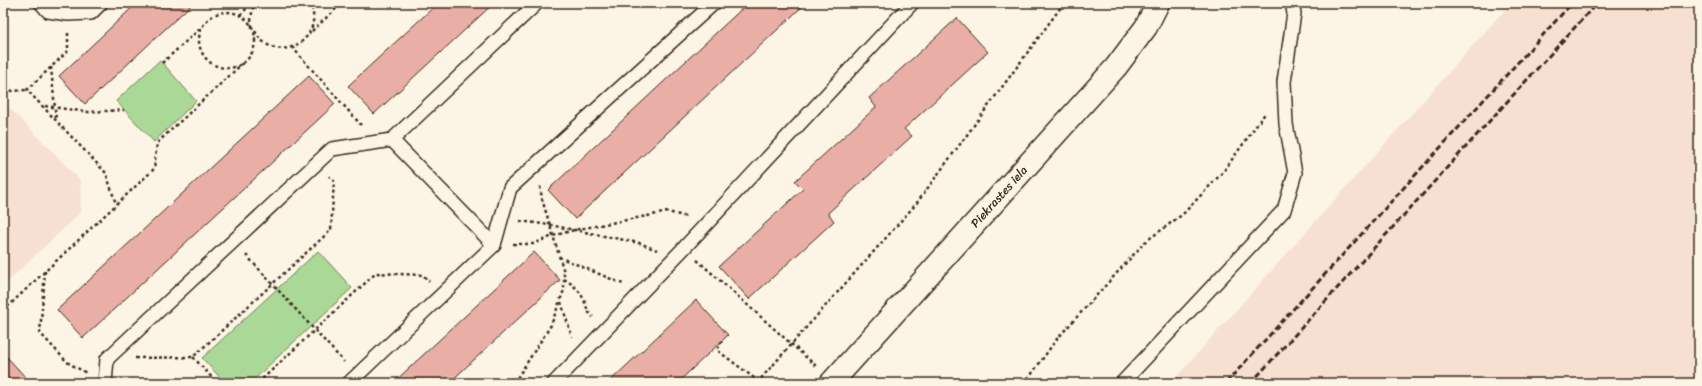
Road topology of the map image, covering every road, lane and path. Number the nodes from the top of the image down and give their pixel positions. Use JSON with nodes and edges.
{"nodes":[{"id":1,"x":41,"y":3,"type":"edge"},
{"id":2,"x":101,"y":3,"type":"edge"},
{"id":3,"x":253,"y":3,"type":"edge"},
{"id":4,"x":310,"y":3,"type":"edge"},
{"id":5,"x":342,"y":3,"type":"edge"},
{"id":6,"x":537,"y":3,"type":"edge"},
{"id":7,"x":714,"y":3,"type":"edge"},
{"id":8,"x":912,"y":3,"type":"edge"},
{"id":9,"x":1064,"y":3,"type":"edge"},
{"id":10,"x":1158,"y":3,"type":"edge"},
{"id":11,"x":1292,"y":3,"type":"edge"},
{"id":12,"x":68,"y":14,"type":"junction"},
{"id":13,"x":240,"y":15,"type":"junction"},
{"id":14,"x":202,"y":27,"type":"junction"},
{"id":15,"x":253,"y":28,"type":"junction"},
{"id":16,"x":308,"y":34,"type":"junction"},
{"id":17,"x":292,"y":47,"type":"junction"},
{"id":18,"x":244,"y":62,"type":"junction"},
{"id":19,"x":162,"y":63,"type":"dead end"},
{"id":20,"x":51,"y":67,"type":"junction"},
{"id":21,"x":3,"y":81,"type":"edge"},
{"id":22,"x":1285,"y":86,"type":"junction"},
{"id":23,"x":27,"y":90,"type":"junction"},
{"id":24,"x":44,"y":106,"type":"junction"},
{"id":25,"x":55,"y":108,"type":"junction"},
{"id":26,"x":124,"y":110,"type":"dead end"},
{"id":27,"x":56,"y":119,"type":"junction"},
{"id":28,"x":392,"y":140,"type":"junction"},
{"id":29,"x":376,"y":142,"type":"junction"},
{"id":30,"x":318,"y":162,"type":"junction"},
{"id":31,"x":536,"y":164,"type":"junction"},
{"id":32,"x":116,"y":204,"type":"junction"},
{"id":33,"x":502,"y":218,"type":"junction"},
{"id":34,"x":708,"y":222,"type":"junction"},
{"id":35,"x":550,"y":225,"type":"junction"},
{"id":36,"x":574,"y":230,"type":"junction"},
{"id":37,"x":552,"y":236,"type":"junction"},
{"id":38,"x":233,"y":241,"type":"junction"},
{"id":39,"x":494,"y":245,"type":"junction"},
{"id":40,"x":684,"y":248,"type":"junction"},
{"id":41,"x":559,"y":257,"type":"junction"},
{"id":42,"x":674,"y":257,"type":"junction"},
{"id":43,"x":45,"y":271,"type":"junction"},
{"id":44,"x":564,"y":279,"type":"junction"},
{"id":45,"x":272,"y":284,"type":"junction"},
{"id":46,"x":640,"y":293,"type":"junction"},
{"id":47,"x":443,"y":294,"type":"junction"},
{"id":48,"x":560,"y":301,"type":"junction"},
{"id":49,"x":3,"y":311,"type":"edge"},
{"id":50,"x":606,"y":329,"type":"junction"},
{"id":51,"x":314,"y":330,"type":"junction"},
{"id":52,"x":722,"y":341,"type":"dead end"},
{"id":53,"x":792,"y":343,"type":"junction"},
{"id":54,"x":580,"y":356,"type":"junction"},
{"id":55,"x":193,"y":357,"type":"junction"},
{"id":56,"x":107,"y":359,"type":"junction"},
{"id":57,"x":90,"y":376,"type":"dead end"},
{"id":58,"x":353,"y":380,"type":"edge"},
{"id":59,"x":757,"y":382,"type":"edge"},
{"id":60,"x":832,"y":382,"type":"edge"},
{"id":61,"x":106,"y":383,"type":"edge"},
{"id":62,"x":217,"y":383,"type":"edge"},
{"id":63,"x":258,"y":383,"type":"edge"},
{"id":64,"x":514,"y":383,"type":"edge"},
{"id":65,"x":554,"y":383,"type":"edge"},
{"id":66,"x":1023,"y":383,"type":"edge"},
{"id":67,"x":1122,"y":383,"type":"edge"}],
"edges":[{"from":1,"to":12,"type":"lane"},
{"from":2,"to":12,"type":"lane"},
{"from":3,"to":13,"type":"path"},
{"from":3,"to":15,"type":"path"},
{"from":4,"to":16,"type":"path"},
{"from":5,"to":16,"type":"path"},
{"from":6,"to":28,"type":"lane"},
{"from":7,"to":31,"type":"lane"},
{"from":8,"to":34,"type":"lane"},
{"from":9,"to":53,"type":"path"},
{"from":10,"to":60,"type":"street","name":"Piekrastes iela"},
{"from":11,"to":22,"type":"lane"},
{"from":12,"to":20,"type":"path"},
{"from":13,"to":14,"type":"path"},
{"from":13,"to":15,"type":"path"},
{"from":14,"to":18,"type":"path"},
{"from":14,"to":19,"type":"path"},
{"from":15,"to":17,"type":"path"},
{"from":15,"to":18,"type":"path"},
{"from":16,"to":17,"type":"path"},
{"from":17,"to":29,"type":"path"},
{"from":18,"to":32,"type":"path"},
{"from":20,"to":23,"type":"path"},
{"from":20,"to":25,"type":"path"},
{"from":21,"to":23,"type":"path"},
{"from":22,"to":66,"type":"path"},
{"from":22,"to":67,"type":"lane"},
{"from":23,"to":24,"type":"path"},
{"from":24,"to":25,"type":"path"},
{"from":24,"to":27,"type":"path"},
{"from":25,"to":26,"type":"path"},
{"from":25,"to":27,"type":"path"},
{"from":27,"to":32,"type":"path"},
{"from":28,"to":29,"type":"lane"},
{"from":28,"to":39,"type":"lane"},
{"from":29,"to":30,"type":"lane"},
{"from":30,"to":38,"type":"lane"},
{"from":30,"to":45,"type":"path"},
{"from":31,"to":33,"type":"lane"},
{"from":31,"to":35,"type":"path"},
{"from":32,"to":43,"type":"path"},
{"from":33,"to":35,"type":"path"},
{"from":33,"to":39,"type":"lane"},
{"from":34,"to":36,"type":"path"},
{"from":34,"to":40,"type":"lane"},
{"from":35,"to":36,"type":"path"},
{"from":35,"to":37,"type":"path"},
{"from":36,"to":37,"type":"path"},
{"from":36,"to":42,"type":"path"},
{"from":37,"to":39,"type":"path"},
{"from":37,"to":41,"type":"path"},
{"from":38,"to":45,"type":"path"},
{"from":38,"to":56,"type":"lane"},
{"from":39,"to":47,"type":"lane"},
{"from":40,"to":42,"type":"lane"},
{"from":40,"to":53,"type":"path"},
{"from":41,"to":44,"type":"path"},
{"from":41,"to":46,"type":"path"},
{"from":42,"to":46,"type":"lane"},
{"from":43,"to":49,"type":"path"},
{"from":43,"to":57,"type":"path"},
{"from":44,"to":48,"type":"path"},
{"from":44,"to":50,"type":"path"},
{"from":45,"to":51,"type":"path"},
{"from":45,"to":55,"type":"path"},
{"from":46,"to":50,"type":"lane"},
{"from":47,"to":51,"type":"path"},
{"from":47,"to":58,"type":"lane"},
{"from":48,"to":54,"type":"path"},
{"from":48,"to":64,"type":"path"},
{"from":50,"to":54,"type":"lane"},
{"from":51,"to":58,"type":"path"},
{"from":51,"to":63,"type":"path"},
{"from":52,"to":59,"type":"path"},
{"from":53,"to":59,"type":"path"},
{"from":53,"to":60,"type":"path"},
{"from":54,"to":65,"type":"lane"},
{"from":55,"to":56,"type":"path"},
{"from":55,"to":62,"type":"path"},
{"from":56,"to":61,"type":"lane"}]}
